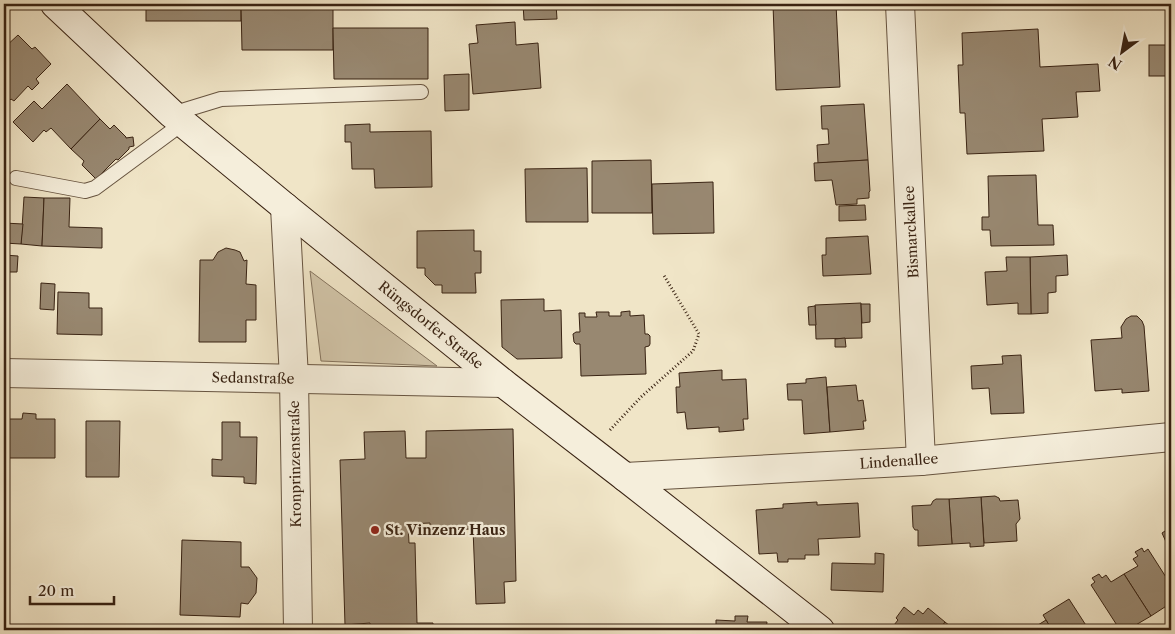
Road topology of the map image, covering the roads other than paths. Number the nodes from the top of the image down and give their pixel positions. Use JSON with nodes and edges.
{"nodes":[{"id":1,"x":55,"y":4,"type":"edge"},
{"id":2,"x":900,"y":4,"type":"edge"},
{"id":3,"x":422,"y":92,"type":"dead end"},
{"id":4,"x":178,"y":118,"type":"junction"},
{"id":5,"x":16,"y":178,"type":"dead end"},
{"id":6,"x":285,"y":208,"type":"junction"},
{"id":7,"x":4,"y":373,"type":"edge"},
{"id":8,"x":294,"y":378,"type":"junction"},
{"id":9,"x":503,"y":383,"type":"junction"},
{"id":10,"x":1171,"y":437,"type":"edge"},
{"id":11,"x":921,"y":460,"type":"junction"},
{"id":12,"x":626,"y":477,"type":"junction"},
{"id":13,"x":298,"y":630,"type":"edge"},
{"id":14,"x":820,"y":630,"type":"edge"}],
"edges":[{"from":1,"to":4,"type":"street","name":"Rüngsdorfer Straße"},
{"from":2,"to":11,"type":"street","name":"Bismarckallee"},
{"from":3,"to":4,"type":"lane"},
{"from":4,"to":5,"type":"lane"},
{"from":4,"to":6,"type":"street","name":"Rüngsdorfer Straße"},
{"from":6,"to":8,"type":"street","name":"Kronprinzenstraße"},
{"from":6,"to":9,"type":"street","name":"Rüngsdorfer Straße"},
{"from":7,"to":8,"type":"street","name":"Sedanstraße"},
{"from":8,"to":9,"type":"street","name":"Sedanstraße"},
{"from":8,"to":13,"type":"street","name":"Kronprinzenstraße"},
{"from":9,"to":12,"type":"street","name":"Rüngsdorfer Straße"},
{"from":10,"to":11,"type":"street","name":"Lindenallee"},
{"from":11,"to":12,"type":"street","name":"Lindenallee"},
{"from":12,"to":14,"type":"street","name":"Rüngsdorfer Straße"}]}
